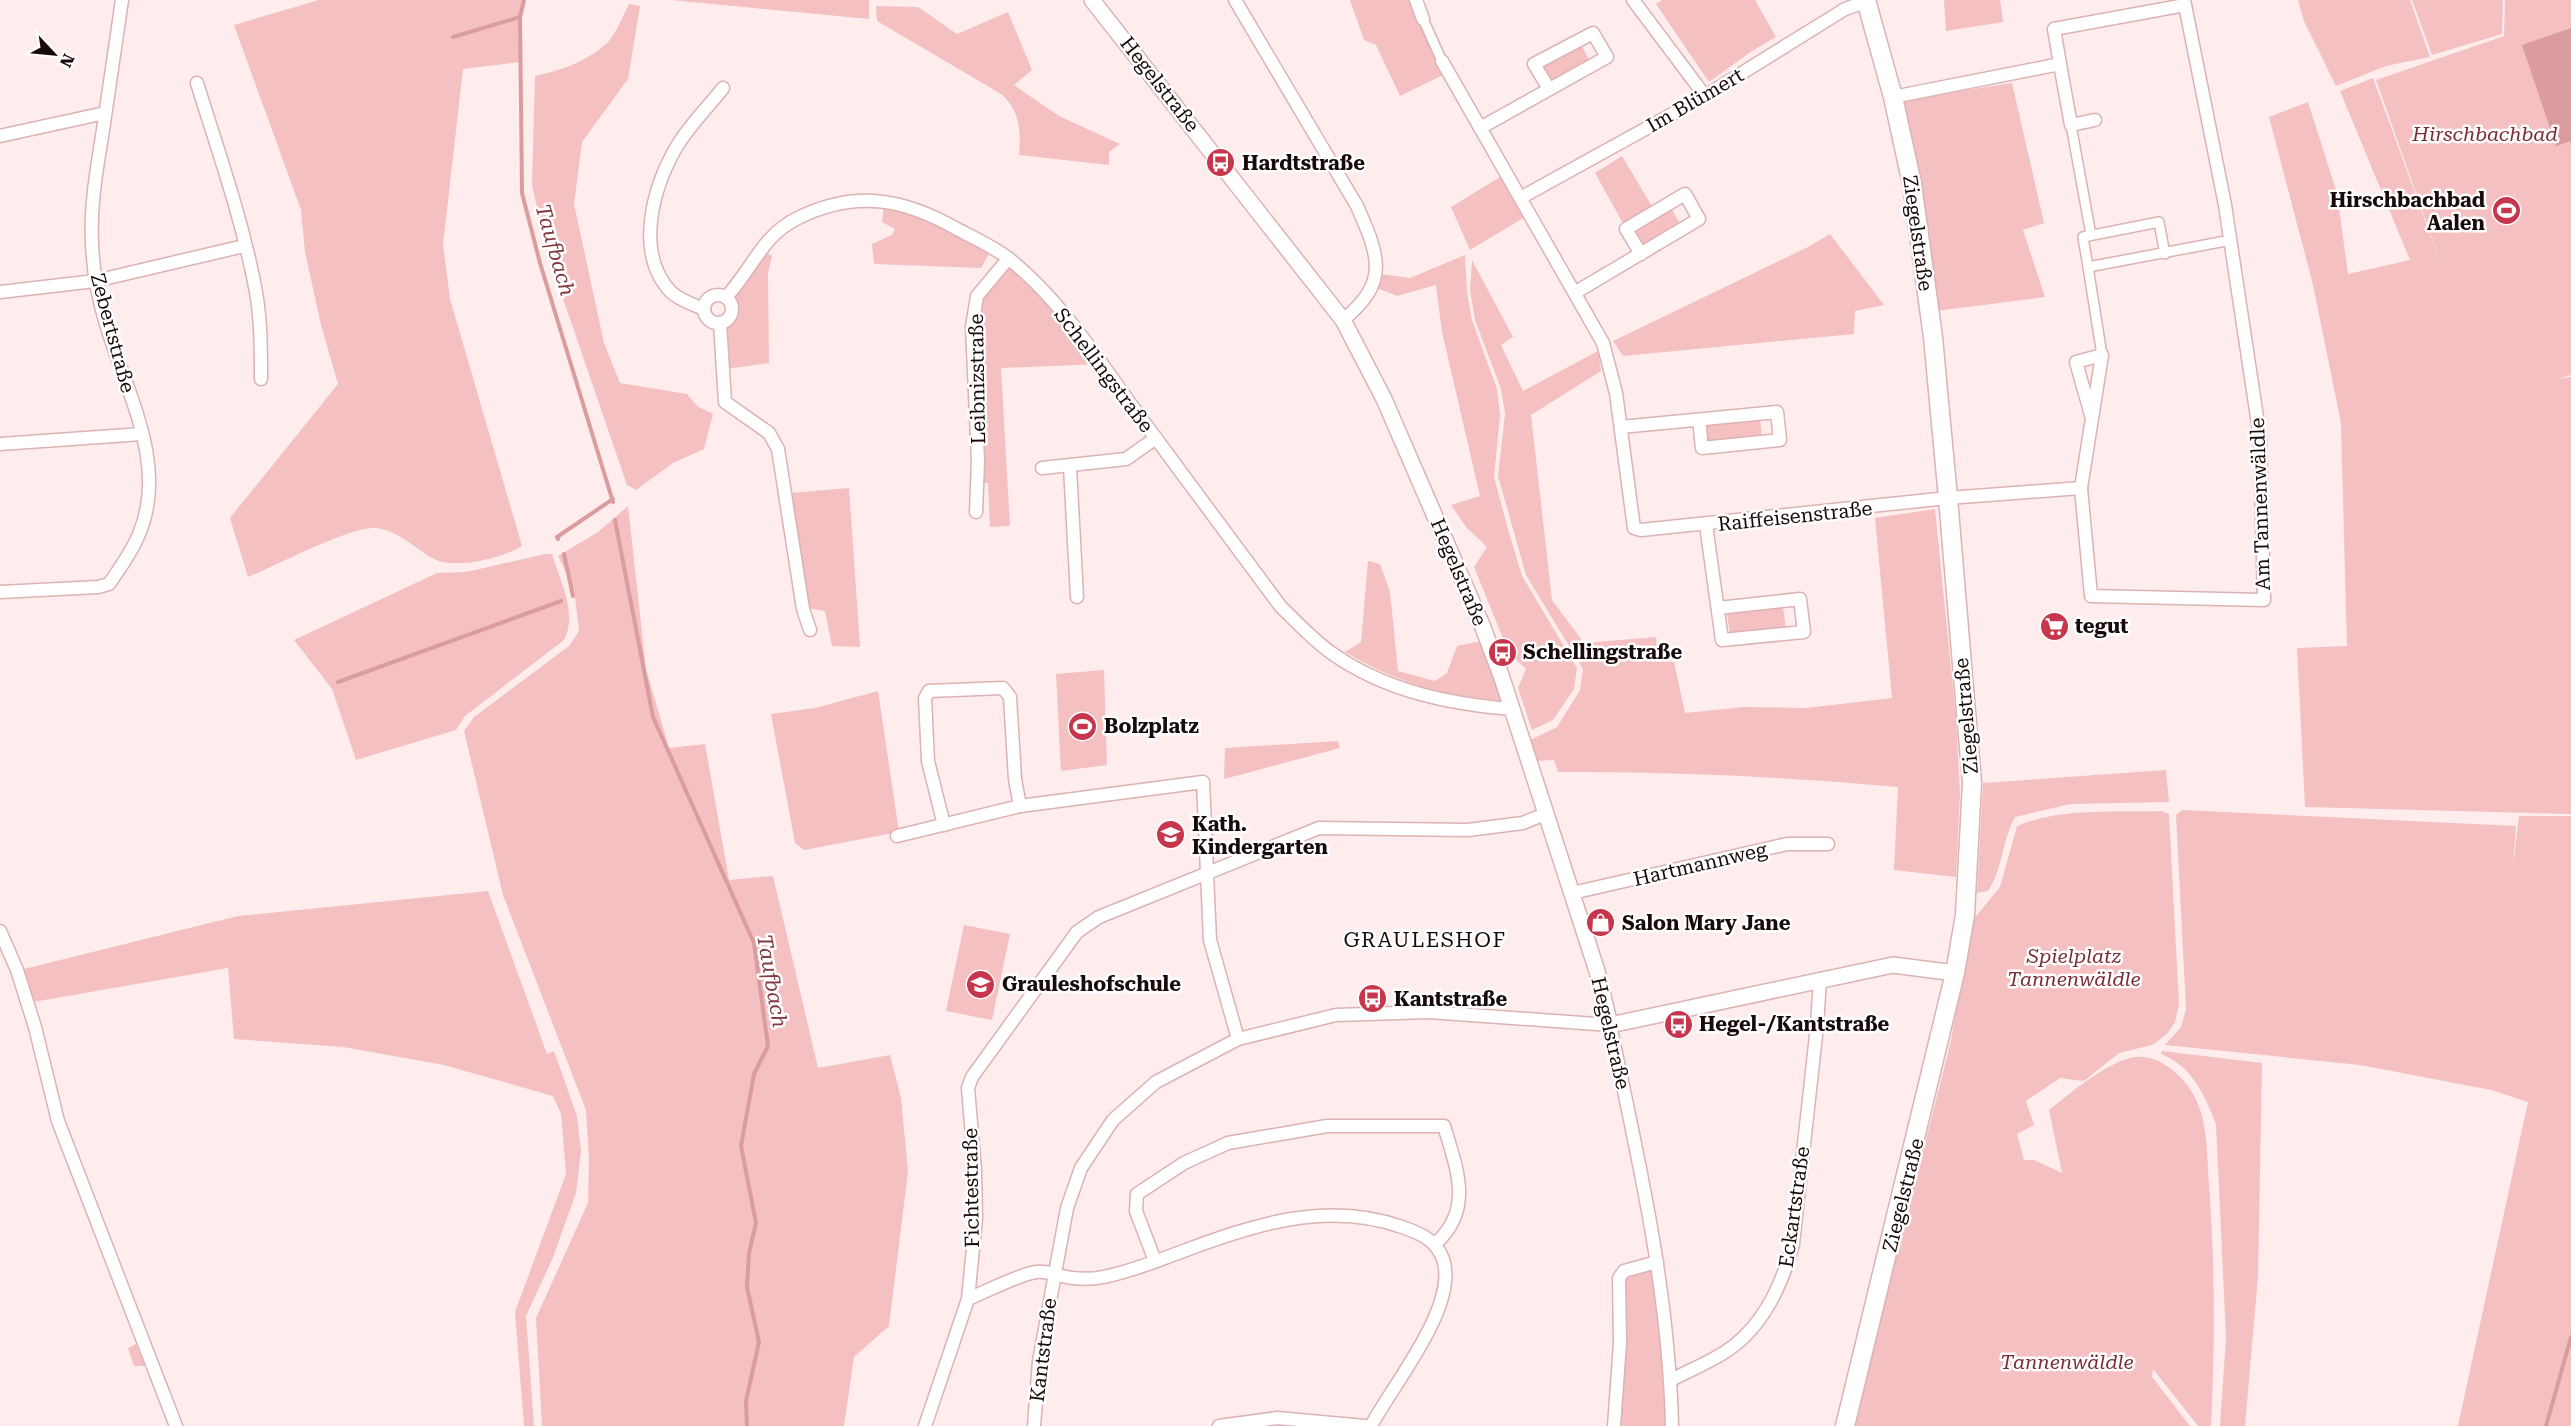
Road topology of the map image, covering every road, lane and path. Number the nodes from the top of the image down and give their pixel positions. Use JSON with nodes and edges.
{"nodes":[{"id":1,"x":122,"y":0,"type":"edge"},
{"id":2,"x":1092,"y":0,"type":"edge"},
{"id":3,"x":1235,"y":0,"type":"edge"},
{"id":4,"x":1416,"y":0,"type":"edge"},
{"id":5,"x":1633,"y":0,"type":"edge"},
{"id":6,"x":1866,"y":1,"type":"edge"},
{"id":7,"x":2184,"y":2,"type":"edge"},
{"id":8,"x":1423,"y":19,"type":"joint"},
{"id":9,"x":1442,"y":61,"type":"joint"},
{"id":10,"x":2060,"y":64,"type":"junction"},
{"id":11,"x":197,"y":83,"type":"dead end"},
{"id":12,"x":723,"y":88,"type":"dead end"},
{"id":13,"x":1549,"y":88,"type":"junction"},
{"id":14,"x":1705,"y":96,"type":"junction"},
{"id":15,"x":1893,"y":97,"type":"junction"},
{"id":16,"x":105,"y":113,"type":"junction"},
{"id":17,"x":2095,"y":120,"type":"dead end"},
{"id":18,"x":2071,"y":125,"type":"junction"},
{"id":19,"x":1480,"y":128,"type":"junction"},
{"id":20,"x":0,"y":136,"type":"edge"},
{"id":21,"x":1522,"y":197,"type":"junction"},
{"id":22,"x":2091,"y":235,"type":"junction"},
{"id":23,"x":2231,"y":240,"type":"junction"},
{"id":24,"x":244,"y":246,"type":"junction"},
{"id":25,"x":1641,"y":254,"type":"junction"},
{"id":26,"x":2165,"y":254,"type":"junction"},
{"id":27,"x":1008,"y":259,"type":"junction"},
{"id":28,"x":2088,"y":267,"type":"junction"},
{"id":29,"x":95,"y":281,"type":"junction"},
{"id":30,"x":0,"y":292,"type":"edge"},
{"id":31,"x":1575,"y":292,"type":"junction"},
{"id":32,"x":726,"y":297,"type":"junction"},
{"id":33,"x":704,"y":309,"type":"junction"},
{"id":34,"x":1343,"y":320,"type":"junction"},
{"id":35,"x":720,"y":323,"type":"junction"},
{"id":36,"x":2102,"y":355,"type":"junction"},
{"id":37,"x":261,"y":379,"type":"dead end"},
{"id":38,"x":2091,"y":415,"type":"junction"},
{"id":39,"x":1699,"y":420,"type":"junction"},
{"id":40,"x":1621,"y":427,"type":"junction"},
{"id":41,"x":142,"y":434,"type":"junction"},
{"id":42,"x":1156,"y":438,"type":"junction"},
{"id":43,"x":0,"y":444,"type":"edge"},
{"id":44,"x":1070,"y":467,"type":"junction"},
{"id":45,"x":1042,"y":468,"type":"dead end"},
{"id":46,"x":2081,"y":488,"type":"junction"},
{"id":47,"x":1948,"y":498,"type":"junction"},
{"id":48,"x":976,"y":512,"type":"dead end"},
{"id":49,"x":1706,"y":525,"type":"junction"},
{"id":50,"x":0,"y":592,"type":"edge"},
{"id":51,"x":1077,"y":597,"type":"dead end"},
{"id":52,"x":1718,"y":608,"type":"junction"},
{"id":53,"x":810,"y":630,"type":"dead end"},
{"id":54,"x":1512,"y":709,"type":"junction"},
{"id":55,"x":1020,"y":806,"type":"junction"},
{"id":56,"x":1545,"y":814,"type":"junction"},
{"id":57,"x":944,"y":825,"type":"junction"},
{"id":58,"x":897,"y":836,"type":"dead end"},
{"id":59,"x":1828,"y":844,"type":"dead end"},
{"id":60,"x":1208,"y":871,"type":"junction"},
{"id":61,"x":1572,"y":893,"type":"junction"},
{"id":62,"x":0,"y":931,"type":"edge"},
{"id":63,"x":1955,"y":974,"type":"junction"},
{"id":64,"x":1820,"y":979,"type":"junction"},
{"id":65,"x":1610,"y":1025,"type":"junction"},
{"id":66,"x":1238,"y":1039,"type":"junction"},
{"id":67,"x":1435,"y":1244,"type":"junction"},
{"id":68,"x":1155,"y":1262,"type":"junction"},
{"id":69,"x":1657,"y":1262,"type":"junction"},
{"id":70,"x":1053,"y":1275,"type":"junction"},
{"id":71,"x":968,"y":1299,"type":"junction"},
{"id":72,"x":1671,"y":1380,"type":"junction"},
{"id":73,"x":176,"y":1426,"type":"edge"},
{"id":74,"x":925,"y":1426,"type":"edge"},
{"id":75,"x":1034,"y":1426,"type":"edge"},
{"id":76,"x":1219,"y":1426,"type":"edge"},
{"id":77,"x":1365,"y":1426,"type":"edge"},
{"id":78,"x":1371,"y":1426,"type":"edge"},
{"id":79,"x":1614,"y":1426,"type":"edge"},
{"id":80,"x":1672,"y":1426,"type":"edge"},
{"id":81,"x":1845,"y":1426,"type":"edge"}],
"edges":[{"from":1,"to":16,"type":"street","name":"Zebertstraße"},
{"from":2,"to":34,"type":"street","name":"Hegelstraße"},
{"from":3,"to":34,"type":"street"},
{"from":4,"to":8,"type":"street"},
{"from":5,"to":14,"type":"street"},
{"from":6,"to":14,"type":"street","name":"Im Blümert"},
{"from":6,"to":15,"type":"main road","name":"Ziegelstraße"},
{"from":7,"to":10,"type":"street"},
{"from":7,"to":23,"type":"street","name":"Am Tannenwäldle"},
{"from":8,"to":9,"type":"street"},
{"from":9,"to":19,"type":"street"},
{"from":10,"to":15,"type":"street"},
{"from":10,"to":18,"type":"street"},
{"from":11,"to":24,"type":"street"},
{"from":12,"to":33,"type":"street"},
{"from":13,"to":13,"type":"street"},
{"from":13,"to":19,"type":"street"},
{"from":14,"to":21,"type":"street","name":"Im Blümert"},
{"from":15,"to":47,"type":"main road","name":"Ziegelstraße"},
{"from":16,"to":20,"type":"street"},
{"from":16,"to":29,"type":"street","name":"Zebertstraße"},
{"from":17,"to":18,"type":"street"},
{"from":18,"to":22,"type":"street"},
{"from":19,"to":21,"type":"street"},
{"from":21,"to":31,"type":"street"},
{"from":22,"to":26,"type":"street"},
{"from":22,"to":28,"type":"street"},
{"from":23,"to":26,"type":"street"},
{"from":23,"to":46,"type":"street","name":"Am Tannenwäldle"},
{"from":24,"to":29,"type":"street"},
{"from":24,"to":37,"type":"street"},
{"from":25,"to":25,"type":"street"},
{"from":25,"to":31,"type":"street"},
{"from":26,"to":28,"type":"street"},
{"from":27,"to":32,"type":"street","name":"Schellingstraße"},
{"from":27,"to":42,"type":"street","name":"Schellingstraße"},
{"from":27,"to":48,"type":"street","name":"Leibnizstraße"},
{"from":28,"to":36,"type":"street"},
{"from":29,"to":30,"type":"street"},
{"from":29,"to":41,"type":"street","name":"Zebertstraße"},
{"from":31,"to":40,"type":"street"},
{"from":32,"to":33,"type":"street","name":"Schellingstraße"},
{"from":32,"to":35,"type":"street"},
{"from":33,"to":35,"type":"street"},
{"from":34,"to":54,"type":"street","name":"Hegelstraße"},
{"from":35,"to":53,"type":"street"},
{"from":36,"to":38,"type":"street"},
{"from":36,"to":38,"type":"street"},
{"from":38,"to":46,"type":"street"},
{"from":39,"to":39,"type":"street"},
{"from":39,"to":40,"type":"street"},
{"from":40,"to":49,"type":"street","name":"Raiffeisenstraße"},
{"from":41,"to":43,"type":"street"},
{"from":41,"to":50,"type":"street","name":"Zebertstraße"},
{"from":42,"to":44,"type":"street"},
{"from":42,"to":54,"type":"street","name":"Schellingstraße"},
{"from":44,"to":45,"type":"street"},
{"from":44,"to":51,"type":"street"},
{"from":46,"to":47,"type":"street"},
{"from":47,"to":49,"type":"street","name":"Raiffeisenstraße"},
{"from":47,"to":63,"type":"main road","name":"Ziegelstraße"},
{"from":49,"to":52,"type":"street"},
{"from":52,"to":52,"type":"street"},
{"from":54,"to":56,"type":"street","name":"Hegelstraße"},
{"from":55,"to":57,"type":"street"},
{"from":55,"to":57,"type":"street"},
{"from":55,"to":60,"type":"street"},
{"from":56,"to":60,"type":"street"},
{"from":56,"to":61,"type":"street","name":"Hegelstraße"},
{"from":57,"to":58,"type":"street"},
{"from":59,"to":61,"type":"street","name":"Hartmannweg"},
{"from":60,"to":66,"type":"street"},
{"from":60,"to":71,"type":"street","name":"Fichtestraße"},
{"from":61,"to":65,"type":"street","name":"Hegelstraße"},
{"from":62,"to":73,"type":"street"},
{"from":63,"to":64,"type":"street","name":"Kantstraße"},
{"from":63,"to":81,"type":"main road","name":"Ziegelstraße"},
{"from":64,"to":65,"type":"street","name":"Kantstraße"},
{"from":64,"to":72,"type":"street","name":"Eckartstraße"},
{"from":65,"to":66,"type":"street","name":"Kantstraße"},
{"from":65,"to":69,"type":"street","name":"Hegelstraße"},
{"from":66,"to":70,"type":"street","name":"Kantstraße"},
{"from":67,"to":68,"type":"street"},
{"from":67,"to":68,"type":"street"},
{"from":67,"to":78,"type":"street"},
{"from":68,"to":70,"type":"street"},
{"from":69,"to":72,"type":"street","name":"Hegelstraße"},
{"from":69,"to":79,"type":"street"},
{"from":70,"to":71,"type":"street"},
{"from":70,"to":75,"type":"street","name":"Kantstraße"},
{"from":71,"to":74,"type":"street","name":"Fichtestraße"},
{"from":72,"to":80,"type":"street","name":"Hegelstraße"},
{"from":76,"to":77,"type":"street"}]}
